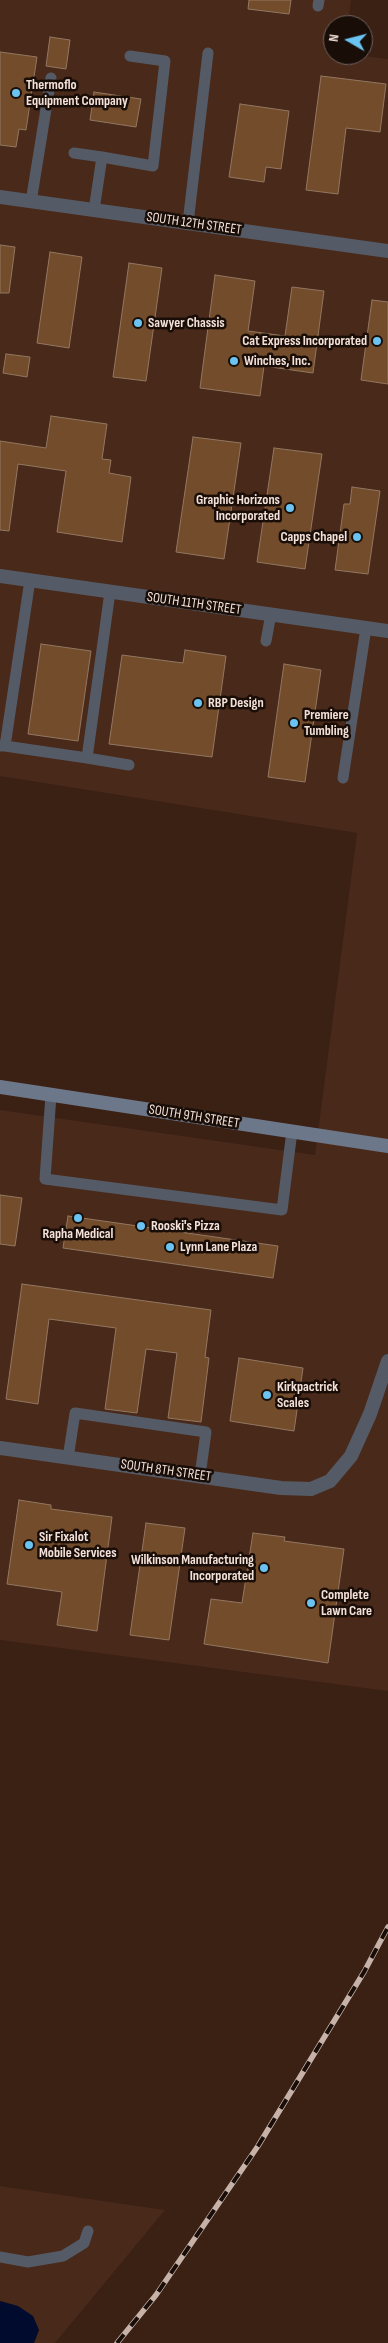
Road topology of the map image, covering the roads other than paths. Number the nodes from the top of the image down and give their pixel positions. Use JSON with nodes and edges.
{"nodes":[{"id":1,"x":208,"y":53,"type":"dead end"},
{"id":2,"x":130,"y":56,"type":"dead end"},
{"id":3,"x":51,"y":78,"type":"dead end"},
{"id":4,"x":74,"y":153,"type":"dead end"},
{"id":5,"x":102,"y":157,"type":"junction"},
{"id":6,"x":0,"y":197,"type":"edge"},
{"id":7,"x":32,"y":202,"type":"junction"},
{"id":8,"x":94,"y":210,"type":"junction"},
{"id":9,"x":188,"y":224,"type":"junction"},
{"id":10,"x":388,"y":252,"type":"edge"},
{"id":11,"x":0,"y":576,"type":"edge"},
{"id":12,"x":30,"y":580,"type":"junction"},
{"id":13,"x":110,"y":592,"type":"junction"},
{"id":14,"x":271,"y":614,"type":"junction"},
{"id":15,"x":366,"y":628,"type":"junction"},
{"id":16,"x":388,"y":631,"type":"edge"},
{"id":17,"x":266,"y":640,"type":"dead end"},
{"id":18,"x":2,"y":746,"type":"edge"},
{"id":19,"x":87,"y":758,"type":"junction"},
{"id":20,"x":130,"y":765,"type":"dead end"},
{"id":21,"x":343,"y":778,"type":"dead end"},
{"id":22,"x":0,"y":1087,"type":"edge"},
{"id":23,"x":51,"y":1095,"type":"junction"},
{"id":24,"x":292,"y":1132,"type":"junction"},
{"id":25,"x":388,"y":1146,"type":"edge"},
{"id":26,"x":388,"y":1361,"type":"edge"},
{"id":27,"x":0,"y":1448,"type":"edge"},
{"id":28,"x":68,"y":1458,"type":"junction"},
{"id":29,"x":200,"y":1476,"type":"junction"},
{"id":30,"x":88,"y":2231,"type":"dead end"},
{"id":31,"x":0,"y":2257,"type":"edge"}],
"edges":[{"from":1,"to":9,"type":"lane"},
{"from":2,"to":5,"type":"lane"},
{"from":3,"to":7,"type":"lane"},
{"from":4,"to":5,"type":"lane"},
{"from":5,"to":8,"type":"lane"},
{"from":6,"to":7,"type":"street","name":"SOUTH 12TH STREET"},
{"from":7,"to":8,"type":"street","name":"SOUTH 12TH STREET"},
{"from":8,"to":9,"type":"street","name":"SOUTH 12TH STREET"},
{"from":9,"to":10,"type":"street","name":"SOUTH 12TH STREET"},
{"from":11,"to":12,"type":"street","name":"SOUTH 11TH STREET"},
{"from":12,"to":13,"type":"street","name":"SOUTH 11TH STREET"},
{"from":12,"to":18,"type":"lane"},
{"from":13,"to":14,"type":"street","name":"SOUTH 11TH STREET"},
{"from":13,"to":19,"type":"lane"},
{"from":14,"to":15,"type":"street","name":"SOUTH 11TH STREET"},
{"from":14,"to":17,"type":"lane"},
{"from":15,"to":16,"type":"street","name":"SOUTH 11TH STREET"},
{"from":15,"to":21,"type":"lane"},
{"from":18,"to":19,"type":"lane"},
{"from":19,"to":20,"type":"lane"},
{"from":22,"to":23,"type":"main road","name":"SOUTH 9TH STREET"},
{"from":23,"to":24,"type":"main road","name":"SOUTH 9TH STREET"},
{"from":23,"to":24,"type":"lane"},
{"from":24,"to":25,"type":"main road","name":"SOUTH 9TH STREET"},
{"from":26,"to":29,"type":"street","name":"SOUTH 8TH STREET"},
{"from":27,"to":28,"type":"street","name":"SOUTH 8TH STREET"},
{"from":28,"to":29,"type":"street","name":"SOUTH 8TH STREET"},
{"from":28,"to":29,"type":"lane"},
{"from":30,"to":31,"type":"lane"}]}
